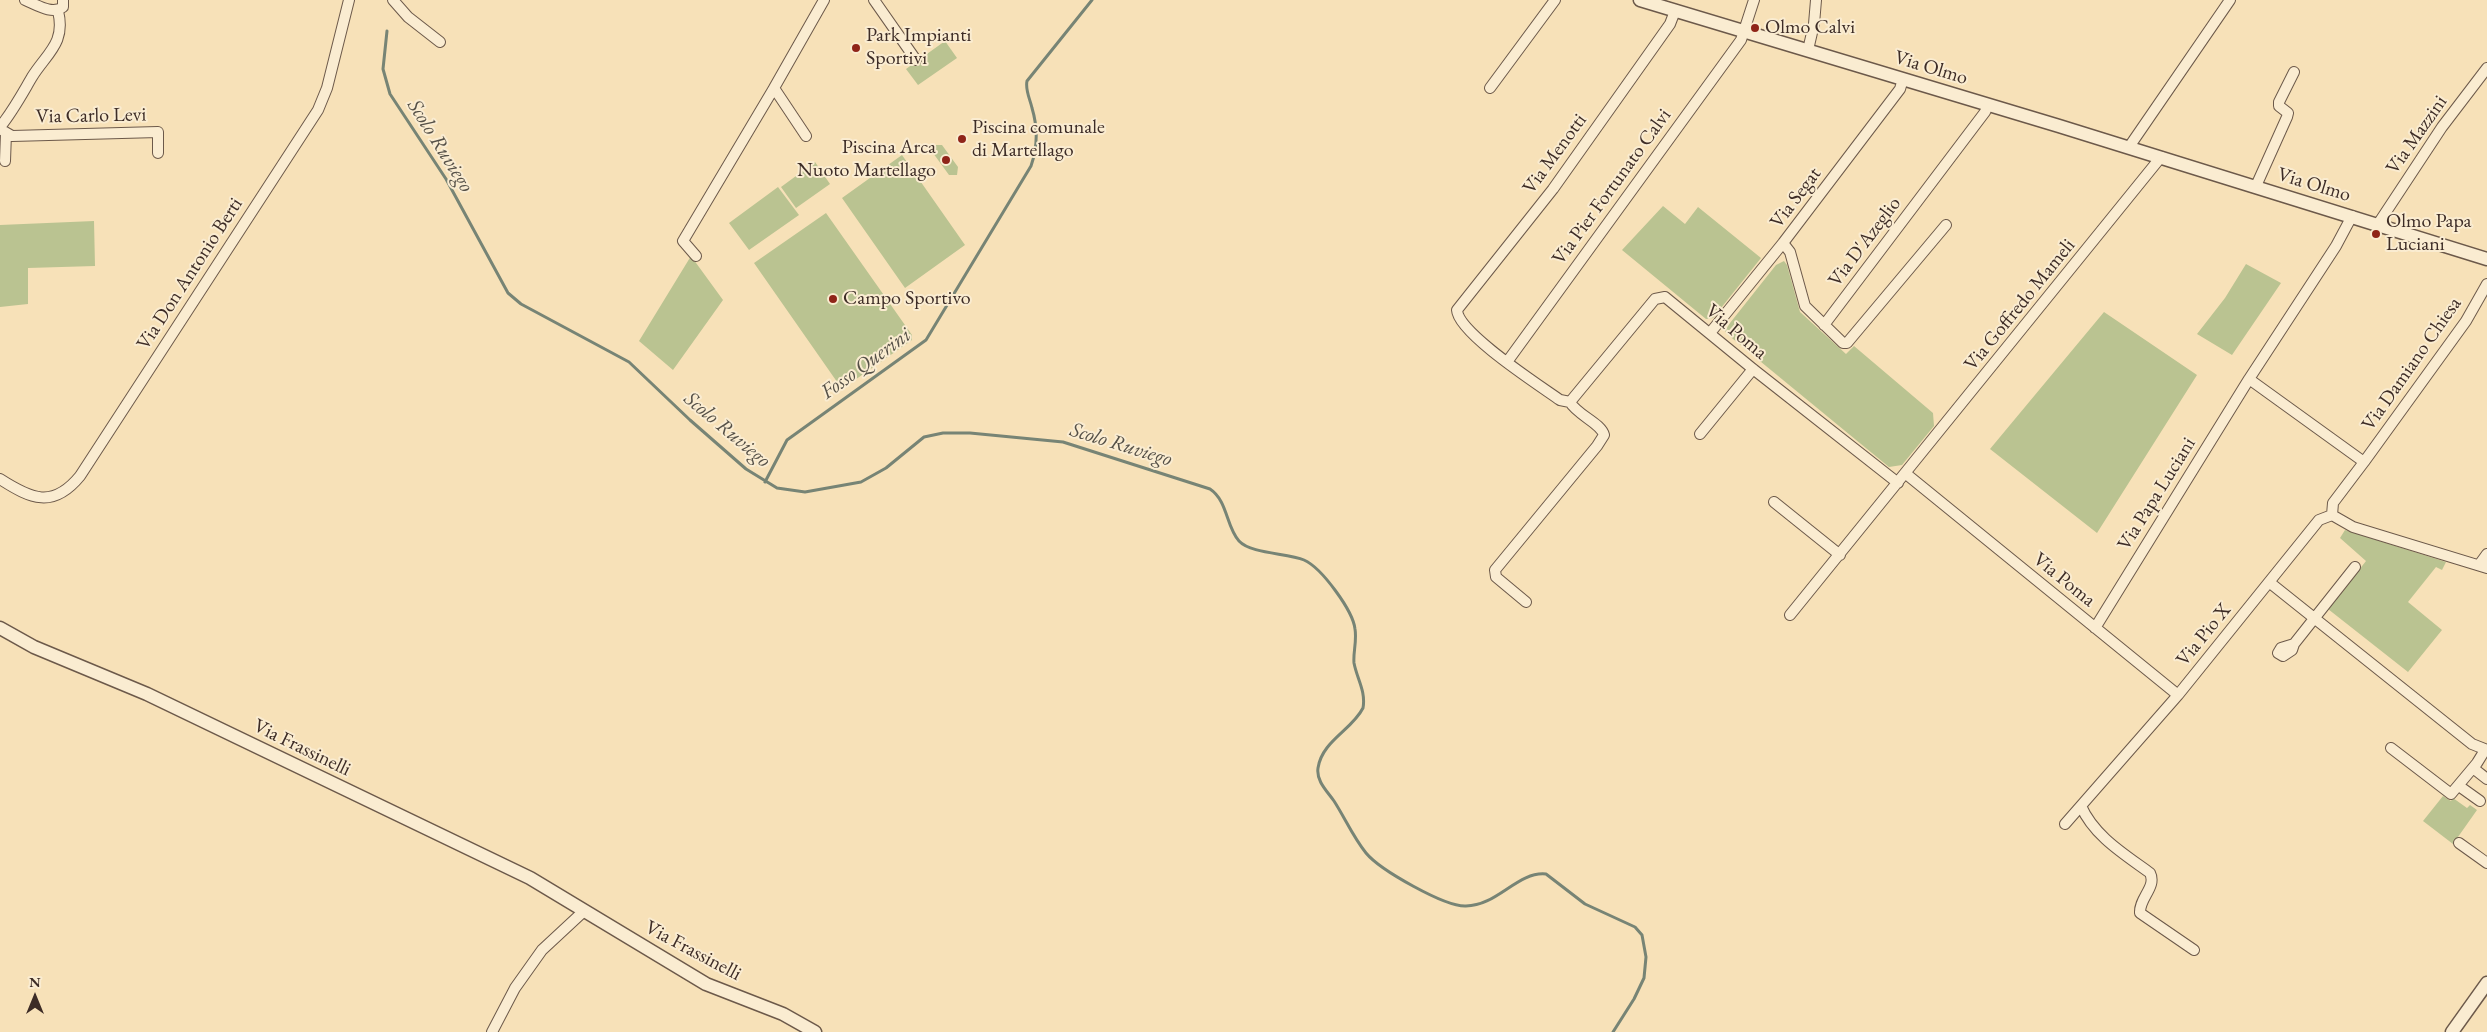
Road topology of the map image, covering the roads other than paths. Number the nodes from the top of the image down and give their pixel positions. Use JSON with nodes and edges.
{"nodes":[{"id":1,"x":25,"y":0,"type":"edge"},
{"id":2,"x":63,"y":0,"type":"edge"},
{"id":3,"x":349,"y":0,"type":"edge"},
{"id":4,"x":393,"y":0,"type":"edge"},
{"id":5,"x":824,"y":0,"type":"edge"},
{"id":6,"x":874,"y":0,"type":"edge"},
{"id":7,"x":1555,"y":0,"type":"edge"},
{"id":8,"x":1640,"y":0,"type":"edge"},
{"id":9,"x":1754,"y":0,"type":"edge"},
{"id":10,"x":1816,"y":0,"type":"edge"},
{"id":11,"x":2230,"y":0,"type":"edge"},
{"id":12,"x":1675,"y":7,"type":"edge"},
{"id":13,"x":58,"y":11,"type":"junction"},
{"id":14,"x":1745,"y":31,"type":"junction"},
{"id":15,"x":440,"y":42,"type":"dead end"},
{"id":16,"x":1808,"y":50,"type":"junction"},
{"id":17,"x":916,"y":60,"type":"dead end"},
{"id":18,"x":2487,"y":68,"type":"edge"},
{"id":19,"x":2294,"y":72,"type":"dead end"},
{"id":20,"x":1903,"y":79,"type":"junction"},
{"id":21,"x":774,"y":88,"type":"junction"},
{"id":22,"x":1490,"y":88,"type":"dead end"},
{"id":23,"x":1988,"y":105,"type":"junction"},
{"id":24,"x":2,"y":130,"type":"edge"},
{"id":25,"x":806,"y":136,"type":"dead end"},
{"id":26,"x":2129,"y":148,"type":"junction"},
{"id":27,"x":158,"y":153,"type":"dead end"},
{"id":28,"x":2161,"y":157,"type":"junction"},
{"id":29,"x":6,"y":161,"type":"dead end"},
{"id":30,"x":2256,"y":186,"type":"junction"},
{"id":31,"x":2352,"y":216,"type":"junction"},
{"id":32,"x":2378,"y":224,"type":"junction"},
{"id":33,"x":1946,"y":225,"type":"dead end"},
{"id":34,"x":1783,"y":243,"type":"junction"},
{"id":35,"x":696,"y":256,"type":"dead end"},
{"id":36,"x":2487,"y":259,"type":"edge"},
{"id":37,"x":2487,"y":284,"type":"edge"},
{"id":38,"x":1824,"y":325,"type":"junction"},
{"id":39,"x":1710,"y":333,"type":"junction"},
{"id":40,"x":1507,"y":362,"type":"junction"},
{"id":41,"x":1753,"y":369,"type":"junction"},
{"id":42,"x":2249,"y":379,"type":"junction"},
{"id":43,"x":1570,"y":402,"type":"junction"},
{"id":44,"x":1700,"y":434,"type":"dead end"},
{"id":45,"x":2362,"y":464,"type":"junction"},
{"id":46,"x":1905,"y":474,"type":"junction"},
{"id":47,"x":0,"y":479,"type":"edge"},
{"id":48,"x":1898,"y":483,"type":"junction"},
{"id":49,"x":1774,"y":502,"type":"dead end"},
{"id":50,"x":2332,"y":515,"type":"junction"},
{"id":51,"x":2487,"y":554,"type":"edge"},
{"id":52,"x":1840,"y":555,"type":"junction"},
{"id":53,"x":2483,"y":566,"type":"edge"},
{"id":54,"x":2355,"y":567,"type":"dead end"},
{"id":55,"x":2269,"y":582,"type":"junction"},
{"id":56,"x":1526,"y":602,"type":"dead end"},
{"id":57,"x":1790,"y":615,"type":"dead end"},
{"id":58,"x":2314,"y":618,"type":"junction"},
{"id":59,"x":0,"y":628,"type":"edge"},
{"id":60,"x":2095,"y":628,"type":"junction"},
{"id":61,"x":2294,"y":644,"type":"dead end"},
{"id":62,"x":2178,"y":695,"type":"junction"},
{"id":63,"x":2391,"y":748,"type":"dead end"},
{"id":64,"x":2486,"y":750,"type":"edge"},
{"id":65,"x":2473,"y":768,"type":"junction"},
{"id":66,"x":2487,"y":779,"type":"edge"},
{"id":67,"x":2459,"y":786,"type":"junction"},
{"id":68,"x":2480,"y":801,"type":"dead end"},
{"id":69,"x":2081,"y":806,"type":"junction"},
{"id":70,"x":2065,"y":824,"type":"dead end"},
{"id":71,"x":2459,"y":843,"type":"dead end"},
{"id":72,"x":2487,"y":863,"type":"edge"},
{"id":73,"x":584,"y":911,"type":"junction"},
{"id":74,"x":2194,"y":950,"type":"dead end"},
{"id":75,"x":2487,"y":983,"type":"edge"},
{"id":76,"x":492,"y":1032,"type":"edge"},
{"id":77,"x":815,"y":1032,"type":"edge"},
{"id":78,"x":2452,"y":1032,"type":"edge"}],
"edges":[{"from":1,"to":13,"type":"street"},
{"from":2,"to":13,"type":"street"},
{"from":3,"to":47,"type":"street","name":"Via Don Antonio Berti"},
{"from":4,"to":15,"type":"street"},
{"from":5,"to":21,"type":"street"},
{"from":6,"to":17,"type":"street"},
{"from":7,"to":22,"type":"street"},
{"from":8,"to":12,"type":"street","name":"Via Olmo"},
{"from":9,"to":14,"type":"street"},
{"from":10,"to":16,"type":"street"},
{"from":11,"to":26,"type":"street"},
{"from":12,"to":14,"type":"street","name":"Via Olmo"},
{"from":12,"to":40,"type":"street","name":"Via Menotti"},
{"from":13,"to":24,"type":"street"},
{"from":14,"to":16,"type":"street","name":"Via Olmo"},
{"from":14,"to":40,"type":"street","name":"Via Pier Fortunato Calvi"},
{"from":16,"to":20,"type":"street","name":"Via Olmo"},
{"from":18,"to":32,"type":"street","name":"Via Mazzini"},
{"from":19,"to":30,"type":"street"},
{"from":20,"to":23,"type":"street","name":"Via Olmo"},
{"from":20,"to":34,"type":"street","name":"Via Segat"},
{"from":21,"to":25,"type":"street"},
{"from":21,"to":35,"type":"street"},
{"from":23,"to":26,"type":"street","name":"Via Olmo"},
{"from":23,"to":38,"type":"street","name":"Via D'Azeglio"},
{"from":24,"to":27,"type":"street","name":"Via Carlo Levi"},
{"from":24,"to":29,"type":"street"},
{"from":26,"to":28,"type":"street","name":"Via Olmo"},
{"from":28,"to":30,"type":"street","name":"Via Olmo"},
{"from":28,"to":46,"type":"street","name":"Via Goffredo Mameli"},
{"from":30,"to":31,"type":"street","name":"Via Olmo"},
{"from":31,"to":32,"type":"street","name":"Via Olmo"},
{"from":31,"to":42,"type":"street","name":"Via Papa Luciani"},
{"from":32,"to":36,"type":"street","name":"Via Olmo"},
{"from":33,"to":38,"type":"street"},
{"from":34,"to":38,"type":"street","name":"Via D'Azeglio"},
{"from":34,"to":39,"type":"street","name":"Via Segat"},
{"from":37,"to":45,"type":"street","name":"Via Damiano Chiesa"},
{"from":39,"to":41,"type":"street","name":"Via Poma"},
{"from":39,"to":43,"type":"street","name":"Via Poma"},
{"from":40,"to":43,"type":"street"},
{"from":41,"to":44,"type":"street"},
{"from":41,"to":48,"type":"street","name":"Via Poma"},
{"from":42,"to":45,"type":"street"},
{"from":42,"to":60,"type":"street","name":"Via Papa Luciani"},
{"from":43,"to":56,"type":"street"},
{"from":45,"to":50,"type":"street"},
{"from":46,"to":48,"type":"street","name":"Via Goffredo Mameli"},
{"from":46,"to":60,"type":"street","name":"Via Poma"},
{"from":48,"to":52,"type":"street","name":"Via Goffredo Mameli"},
{"from":49,"to":52,"type":"street"},
{"from":50,"to":53,"type":"street"},
{"from":50,"to":55,"type":"street","name":"Via Pio X"},
{"from":51,"to":53,"type":"street"},
{"from":52,"to":57,"type":"street","name":"Via Goffredo Mameli"},
{"from":54,"to":58,"type":"street"},
{"from":55,"to":58,"type":"street"},
{"from":55,"to":62,"type":"street","name":"Via Pio X"},
{"from":58,"to":61,"type":"street"},
{"from":58,"to":64,"type":"street"},
{"from":59,"to":73,"type":"street","name":"Via Frassinelli"},
{"from":60,"to":62,"type":"street","name":"Via Poma"},
{"from":62,"to":69,"type":"street","name":"Via Pio X"},
{"from":63,"to":67,"type":"street"},
{"from":64,"to":65,"type":"street"},
{"from":65,"to":66,"type":"street"},
{"from":65,"to":67,"type":"street"},
{"from":67,"to":68,"type":"street"},
{"from":69,"to":70,"type":"street","name":"Via Pio X"},
{"from":69,"to":74,"type":"street"},
{"from":71,"to":72,"type":"street"},
{"from":73,"to":76,"type":"street"},
{"from":73,"to":77,"type":"street","name":"Via Frassinelli"},
{"from":75,"to":78,"type":"street"}]}
